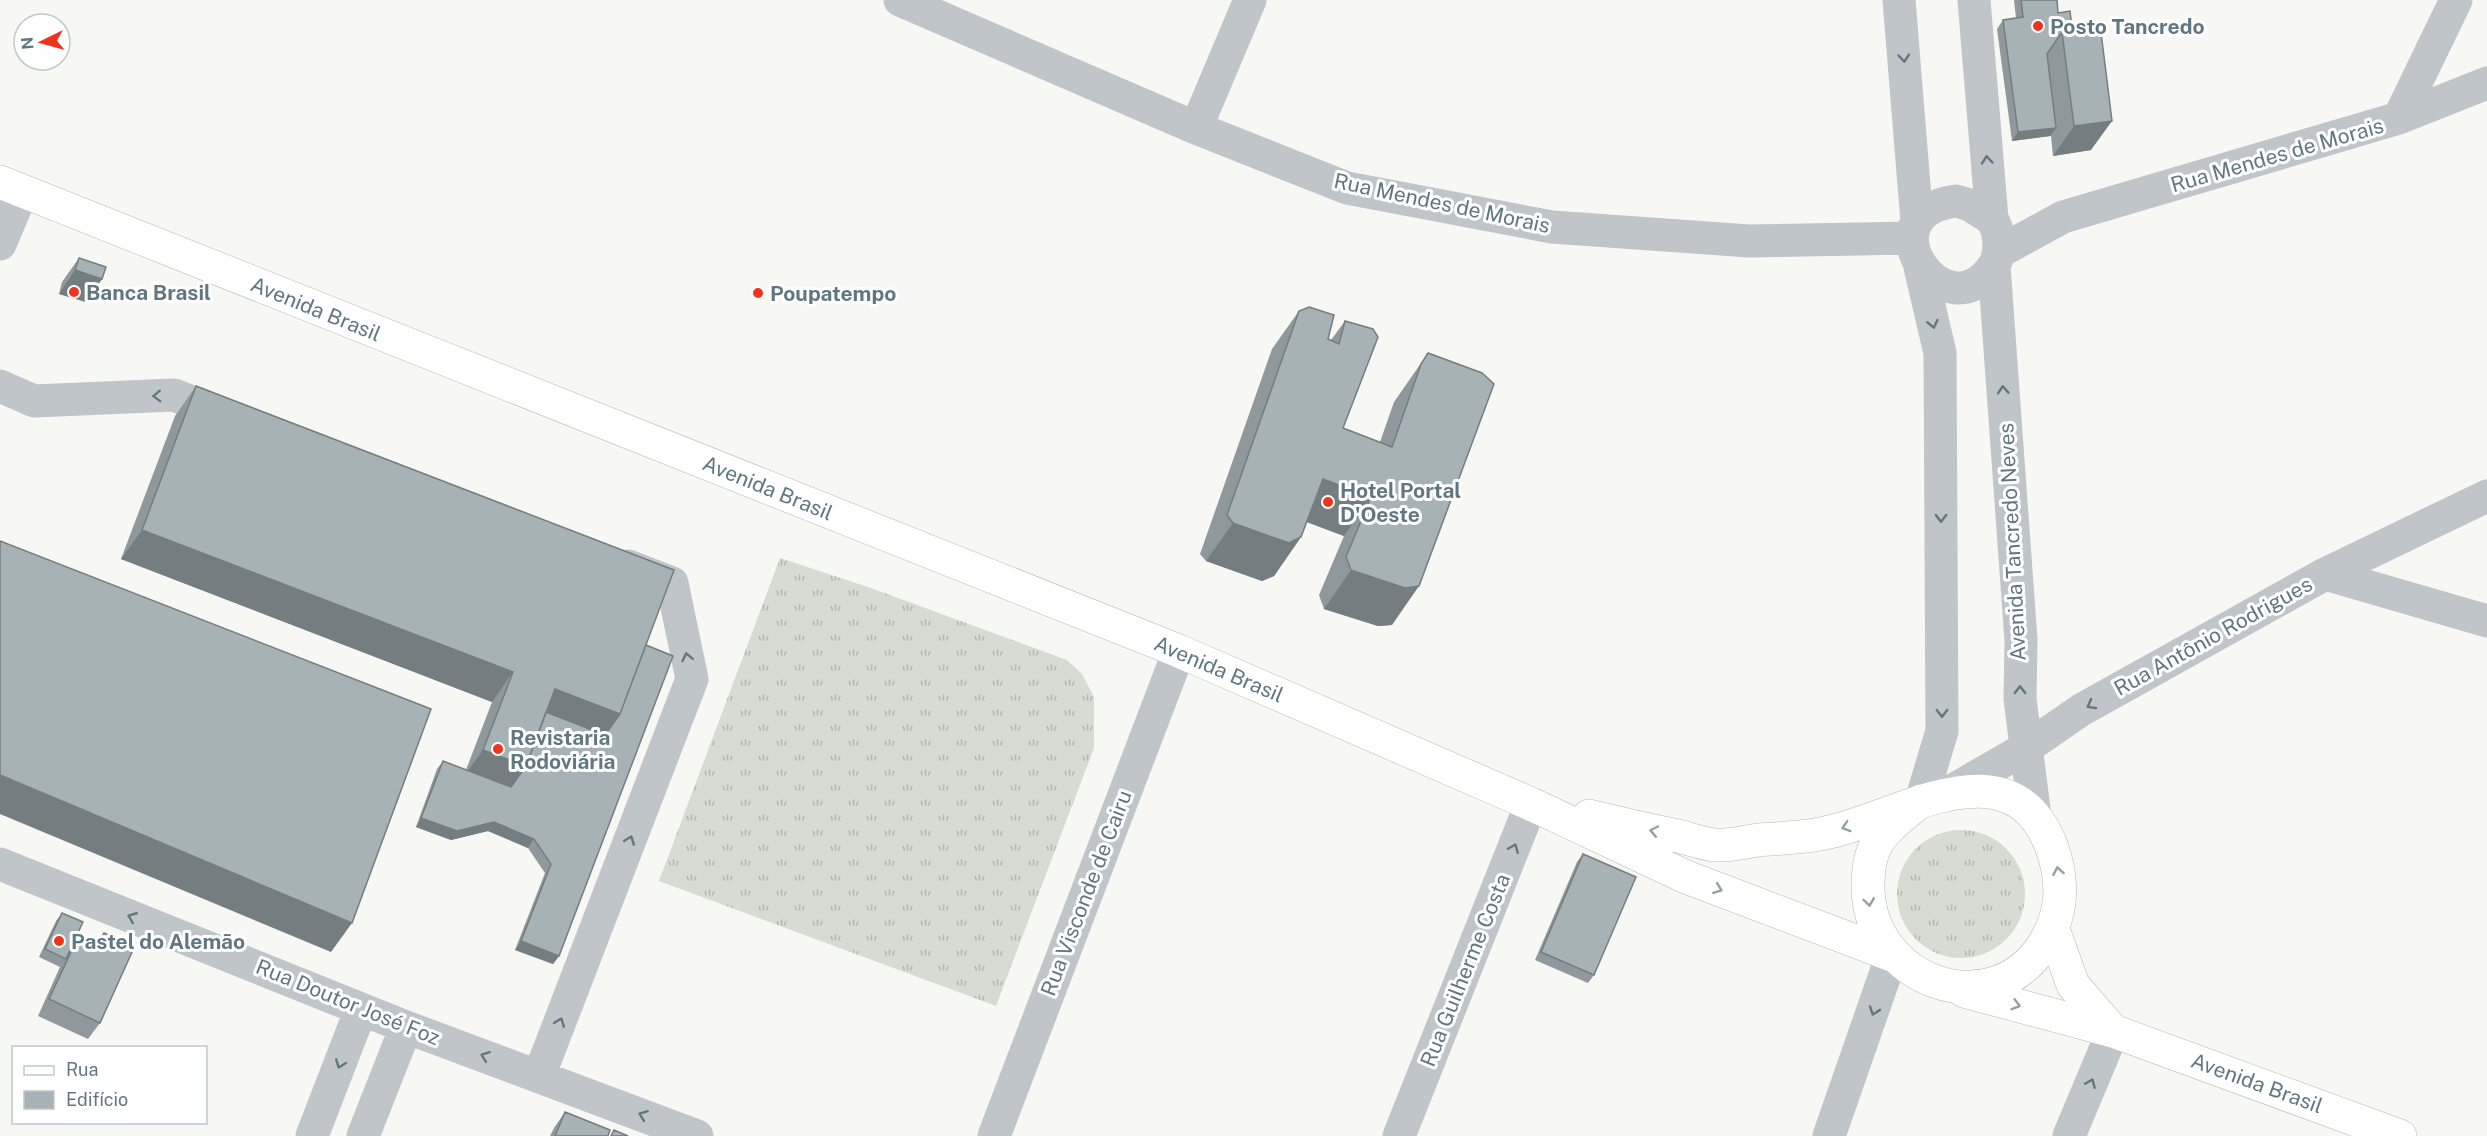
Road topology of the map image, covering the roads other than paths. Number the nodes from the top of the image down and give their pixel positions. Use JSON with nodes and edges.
{"nodes":[{"id":1,"x":900,"y":0,"type":"edge"},
{"id":2,"x":1250,"y":0,"type":"edge"},
{"id":3,"x":1899,"y":0,"type":"edge"},
{"id":4,"x":1974,"y":0,"type":"edge"},
{"id":5,"x":2456,"y":0,"type":"edge"},
{"id":6,"x":2487,"y":83,"type":"edge"},
{"id":7,"x":2399,"y":118,"type":"junction"},
{"id":8,"x":1196,"y":129,"type":"junction"},
{"id":9,"x":11,"y":187,"type":"edge"},
{"id":10,"x":1995,"y":240,"type":"junction"},
{"id":11,"x":1916,"y":242,"type":"junction"},
{"id":12,"x":0,"y":244,"type":"edge"},
{"id":13,"x":0,"y":386,"type":"edge"},
{"id":14,"x":260,"y":428,"type":"edge"},
{"id":15,"x":2487,"y":496,"type":"edge"},
{"id":16,"x":596,"y":554,"type":"edge"},
{"id":17,"x":2325,"y":574,"type":"junction"},
{"id":18,"x":2487,"y":621,"type":"edge"},
{"id":19,"x":1179,"y":651,"type":"junction"},
{"id":20,"x":2026,"y":748,"type":"junction"},
{"id":21,"x":1935,"y":797,"type":"junction"},
{"id":22,"x":1531,"y":804,"type":"junction"},
{"id":23,"x":2035,"y":817,"type":"junction"},
{"id":24,"x":0,"y":864,"type":"edge"},
{"id":25,"x":2053,"y":929,"type":"junction"},
{"id":26,"x":1892,"y":956,"type":"junction"},
{"id":27,"x":1939,"y":984,"type":"junction"},
{"id":28,"x":361,"y":1010,"type":"junction"},
{"id":29,"x":406,"y":1027,"type":"junction"},
{"id":30,"x":2113,"y":1031,"type":"junction"},
{"id":31,"x":540,"y":1076,"type":"junction"},
{"id":32,"x":312,"y":1136,"type":"edge"},
{"id":33,"x":363,"y":1136,"type":"edge"},
{"id":34,"x":697,"y":1136,"type":"edge"},
{"id":35,"x":994,"y":1136,"type":"edge"},
{"id":36,"x":1399,"y":1136,"type":"edge"},
{"id":37,"x":1829,"y":1136,"type":"edge"},
{"id":38,"x":2069,"y":1136,"type":"edge"},
{"id":39,"x":2400,"y":1136,"type":"edge"}],
"edges":[{"from":1,"to":8,"type":"street","name":"Rua Mendes de Morais"},
{"from":2,"to":8,"type":"street"},
{"from":3,"to":11,"type":"street","one_way":true},
{"from":10,"to":4,"type":"street","name":"Avenida Tancredo Neves","one_way":true},
{"from":5,"to":7,"type":"street"},
{"from":6,"to":7,"type":"street","name":"Rua Mendes de Morais"},
{"from":7,"to":10,"type":"street","name":"Rua Mendes de Morais"},
{"from":8,"to":11,"type":"street","name":"Rua Mendes de Morais"},
{"from":9,"to":12,"type":"street"},
{"from":9,"to":19,"type":"main road","name":"Avenida Brasil"},
{"from":10,"to":11,"type":"street"},
{"from":10,"to":11,"type":"street"},
{"from":20,"to":10,"type":"street","name":"Avenida Tancredo Neves","one_way":true},
{"from":11,"to":21,"type":"street","one_way":true},
{"from":14,"to":13,"type":"street","one_way":true},
{"from":15,"to":17,"type":"street","name":"Rua Antônio Rodrigues"},
{"from":31,"to":16,"type":"street","one_way":true},
{"from":17,"to":18,"type":"street"},
{"from":17,"to":20,"type":"street","name":"Rua Antônio Rodrigues","one_way":true},
{"from":19,"to":22,"type":"main road","name":"Avenida Brasil"},
{"from":19,"to":35,"type":"street","name":"Rua Visconde de Cairu"},
{"from":20,"to":21,"type":"street","name":"Rua Antônio Rodrigues"},
{"from":20,"to":23,"type":"street","name":"Avenida Tancredo Neves"},
{"from":21,"to":22,"type":"main road","one_way":true},
{"from":21,"to":23,"type":"main road"},
{"from":21,"to":26,"type":"main road","one_way":true},
{"from":22,"to":26,"type":"main road","one_way":true},
{"from":36,"to":22,"type":"street","name":"Rua Guilherme Costa","one_way":true},
{"from":25,"to":23,"type":"main road","one_way":true},
{"from":28,"to":24,"type":"street","name":"Rua Doutor José Foz","one_way":true},
{"from":25,"to":27,"type":"main road"},
{"from":25,"to":30,"type":"main road"},
{"from":26,"to":27,"type":"main road"},
{"from":26,"to":37,"type":"street","one_way":true},
{"from":27,"to":30,"type":"main road","name":"Avenida Brasil","one_way":true},
{"from":28,"to":29,"type":"street","name":"Rua Doutor José Foz"},
{"from":28,"to":32,"type":"street","one_way":true},
{"from":31,"to":29,"type":"street","name":"Rua Doutor José Foz","one_way":true},
{"from":29,"to":33,"type":"street"},
{"from":38,"to":30,"type":"street","one_way":true},
{"from":30,"to":39,"type":"main road","name":"Avenida Brasil"},
{"from":34,"to":31,"type":"street","name":"Rua Doutor José Foz","one_way":true}]}
